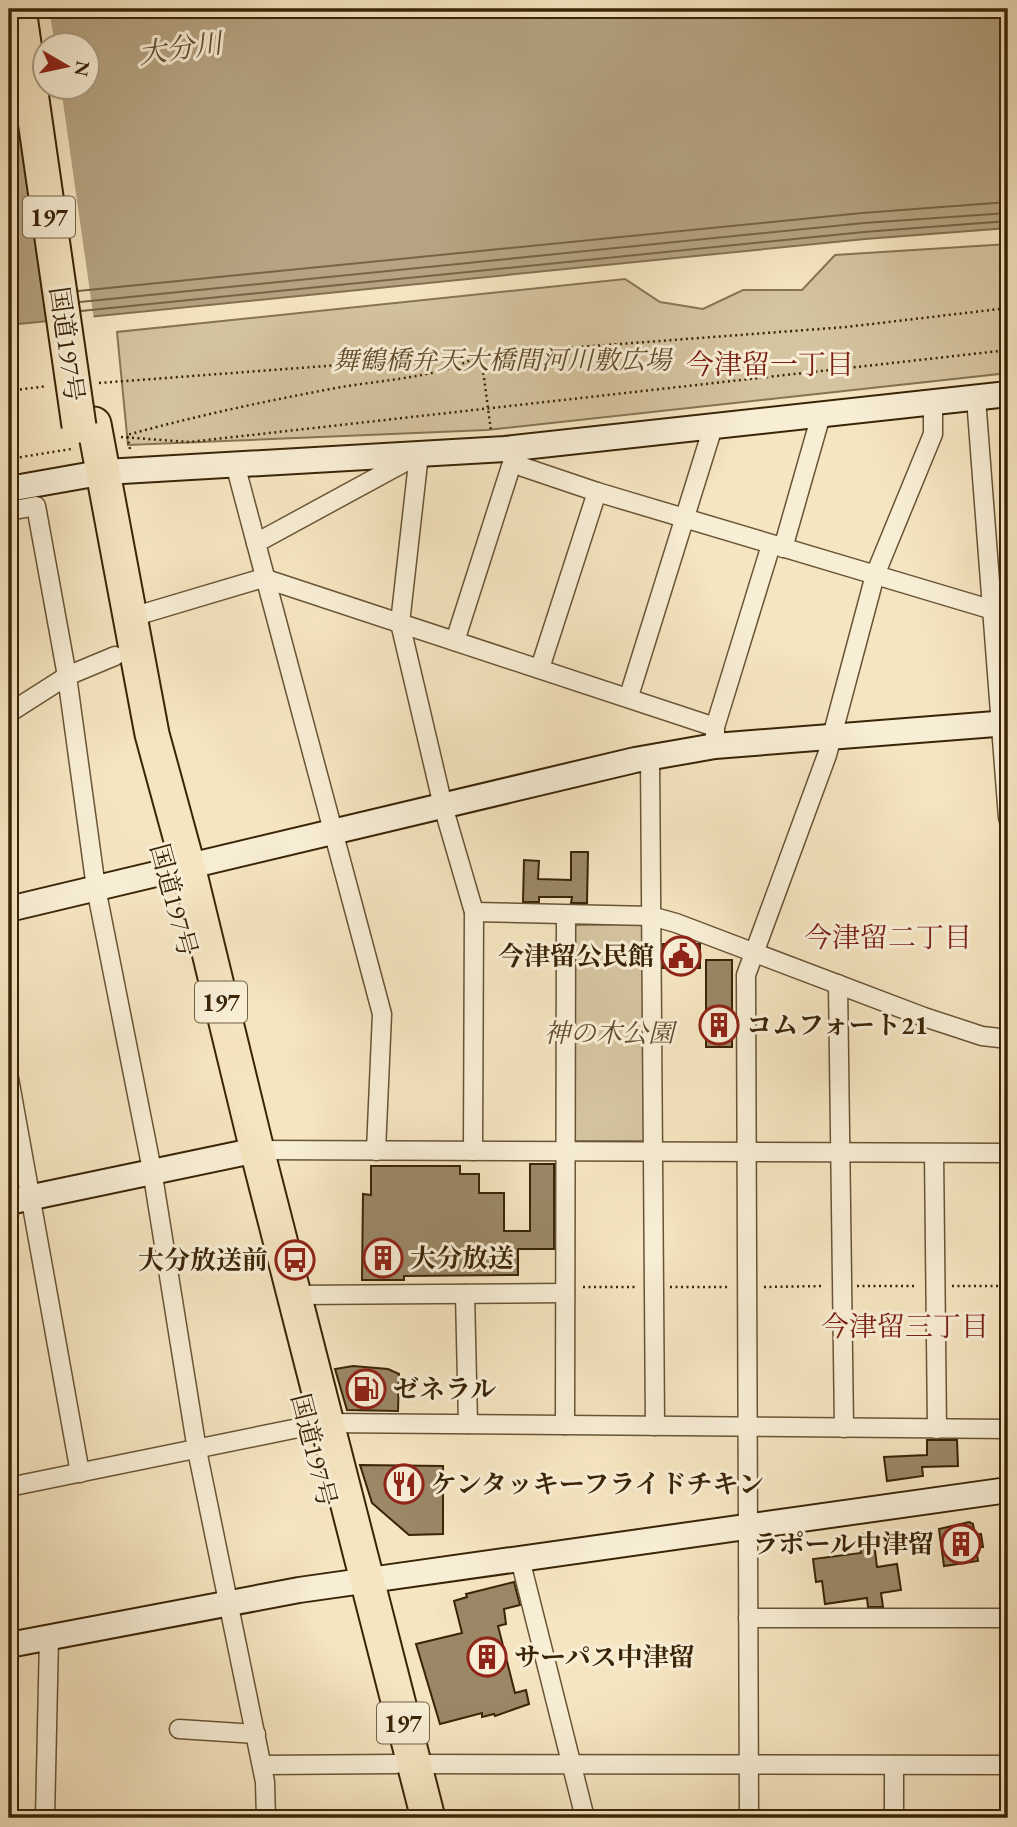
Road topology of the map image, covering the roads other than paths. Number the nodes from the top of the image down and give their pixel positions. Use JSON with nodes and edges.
{"nodes":[{"id":1,"x":19,"y":9,"type":"edge"},
{"id":2,"x":35,"y":9,"type":"edge"},
{"id":3,"x":38,"y":32,"type":"edge"},
{"id":4,"x":48,"y":102,"type":"edge"},
{"id":5,"x":1008,"y":394,"type":"edge"},
{"id":6,"x":976,"y":398,"type":"junction"},
{"id":7,"x":933,"y":403,"type":"junction"},
{"id":8,"x":821,"y":415,"type":"junction"},
{"id":9,"x":87,"y":425,"type":"junction"},
{"id":10,"x":713,"y":427,"type":"junction"},
{"id":11,"x":504,"y":453,"type":"junction"},
{"id":12,"x":419,"y":454,"type":"junction"},
{"id":13,"x":234,"y":464,"type":"junction"},
{"id":14,"x":109,"y":472,"type":"junction"},
{"id":15,"x":9,"y":489,"type":"edge"},
{"id":16,"x":597,"y":492,"type":"junction"},
{"id":17,"x":9,"y":511,"type":"edge"},
{"id":18,"x":684,"y":518,"type":"junction"},
{"id":19,"x":256,"y":543,"type":"junction"},
{"id":20,"x":777,"y":546,"type":"junction"},
{"id":21,"x":875,"y":575,"type":"junction"},
{"id":22,"x":263,"y":578,"type":"junction"},
{"id":23,"x":993,"y":610,"type":"junction"},
{"id":24,"x":132,"y":617,"type":"junction"},
{"id":25,"x":400,"y":623,"type":"junction"},
{"id":26,"x":455,"y":640,"type":"junction"},
{"id":27,"x":115,"y":656,"type":"junction"},
{"id":28,"x":540,"y":668,"type":"junction"},
{"id":29,"x":67,"y":676,"type":"junction"},
{"id":30,"x":629,"y":696,"type":"junction"},
{"id":31,"x":9,"y":713,"type":"edge"},
{"id":32,"x":1005,"y":723,"type":"edge"},
{"id":33,"x":715,"y":736,"type":"junction"},
{"id":34,"x":832,"y":736,"type":"junction"},
{"id":35,"x":650,"y":757,"type":"junction"},
{"id":36,"x":443,"y":806,"type":"junction"},
{"id":37,"x":1008,"y":818,"type":"edge"},
{"id":38,"x":334,"y":832,"type":"junction"},
{"id":39,"x":177,"y":870,"type":"junction"},
{"id":40,"x":96,"y":888,"type":"junction"},
{"id":41,"x":9,"y":909,"type":"edge"},
{"id":42,"x":474,"y":912,"type":"junction"},
{"id":43,"x":566,"y":915,"type":"junction"},
{"id":44,"x":652,"y":916,"type":"junction"},
{"id":45,"x":754,"y":953,"type":"junction"},
{"id":46,"x":838,"y":984,"type":"junction"},
{"id":47,"x":1008,"y":1039,"type":"edge"},
{"id":48,"x":9,"y":1078,"type":"edge"},
{"id":49,"x":248,"y":1151,"type":"junction"},
{"id":50,"x":376,"y":1151,"type":"junction"},
{"id":51,"x":473,"y":1151,"type":"junction"},
{"id":52,"x":566,"y":1151,"type":"junction"},
{"id":53,"x":653,"y":1152,"type":"junction"},
{"id":54,"x":746,"y":1152,"type":"junction"},
{"id":55,"x":839,"y":1153,"type":"junction"},
{"id":56,"x":934,"y":1153,"type":"junction"},
{"id":57,"x":1008,"y":1153,"type":"edge"},
{"id":58,"x":152,"y":1170,"type":"junction"},
{"id":59,"x":21,"y":1199,"type":"edge"},
{"id":60,"x":566,"y":1290,"type":"junction"},
{"id":61,"x":295,"y":1294,"type":"junction"},
{"id":62,"x":465,"y":1294,"type":"junction"},
{"id":63,"x":468,"y":1424,"type":"junction"},
{"id":64,"x":318,"y":1425,"type":"junction"},
{"id":65,"x":565,"y":1425,"type":"junction"},
{"id":66,"x":654,"y":1426,"type":"junction"},
{"id":67,"x":747,"y":1427,"type":"junction"},
{"id":68,"x":844,"y":1428,"type":"junction"},
{"id":69,"x":937,"y":1429,"type":"junction"},
{"id":70,"x":1008,"y":1429,"type":"edge"},
{"id":71,"x":197,"y":1450,"type":"junction"},
{"id":72,"x":80,"y":1473,"type":"junction"},
{"id":73,"x":9,"y":1487,"type":"edge"},
{"id":74,"x":1008,"y":1490,"type":"edge"},
{"id":75,"x":748,"y":1527,"type":"junction"},
{"id":76,"x":520,"y":1559,"type":"junction"},
{"id":77,"x":356,"y":1582,"type":"junction"},
{"id":78,"x":230,"y":1604,"type":"junction"},
{"id":79,"x":748,"y":1618,"type":"junction"},
{"id":80,"x":1008,"y":1618,"type":"edge"},
{"id":81,"x":49,"y":1638,"type":"junction"},
{"id":82,"x":9,"y":1646,"type":"edge"},
{"id":83,"x":179,"y":1729,"type":"dead end"},
{"id":84,"x":256,"y":1734,"type":"junction"},
{"id":85,"x":405,"y":1764,"type":"junction"},
{"id":86,"x":749,"y":1764,"type":"junction"},
{"id":87,"x":262,"y":1765,"type":"junction"},
{"id":88,"x":572,"y":1765,"type":"junction"},
{"id":89,"x":894,"y":1765,"type":"junction"},
{"id":90,"x":1008,"y":1765,"type":"edge"},
{"id":91,"x":45,"y":1818,"type":"edge"},
{"id":92,"x":265,"y":1818,"type":"edge"},
{"id":93,"x":410,"y":1818,"type":"edge"},
{"id":94,"x":428,"y":1818,"type":"edge"},
{"id":95,"x":585,"y":1818,"type":"edge"},
{"id":96,"x":749,"y":1818,"type":"edge"},
{"id":97,"x":894,"y":1818,"type":"edge"}],
"edges":[{"from":1,"to":9,"type":"highway","name":"国道197号","number":"197","bridge":true},
{"from":2,"to":3,"type":"highway","name":"国道197号","number":"197"},
{"from":4,"to":9,"type":"highway","name":"国道197号","number":"197"},
{"from":5,"to":6,"type":"street"},
{"from":6,"to":7,"type":"street"},
{"from":6,"to":23,"type":"street"},
{"from":7,"to":8,"type":"street"},
{"from":7,"to":21,"type":"street"},
{"from":8,"to":10,"type":"street"},
{"from":8,"to":20,"type":"street"},
{"from":9,"to":14,"type":"highway","name":"国道197号","number":"197"},
{"from":10,"to":11,"type":"street"},
{"from":10,"to":18,"type":"street"},
{"from":11,"to":12,"type":"street"},
{"from":11,"to":16,"type":"street"},
{"from":11,"to":26,"type":"street"},
{"from":12,"to":13,"type":"street"},
{"from":12,"to":19,"type":"street"},
{"from":12,"to":25,"type":"street"},
{"from":13,"to":14,"type":"street"},
{"from":13,"to":19,"type":"street"},
{"from":14,"to":15,"type":"street"},
{"from":14,"to":24,"type":"highway","name":"国道197号","number":"197"},
{"from":14,"to":27,"type":"highway","name":"国道197号","number":"197"},
{"from":16,"to":18,"type":"street"},
{"from":16,"to":28,"type":"street"},
{"from":17,"to":29,"type":"street"},
{"from":18,"to":20,"type":"street"},
{"from":18,"to":30,"type":"street"},
{"from":19,"to":22,"type":"street"},
{"from":20,"to":21,"type":"street"},
{"from":20,"to":33,"type":"street"},
{"from":21,"to":23,"type":"street"},
{"from":21,"to":34,"type":"street"},
{"from":22,"to":24,"type":"street"},
{"from":22,"to":25,"type":"street"},
{"from":22,"to":38,"type":"street"},
{"from":23,"to":32,"type":"street"},
{"from":24,"to":39,"type":"highway","name":"国道197号","number":"197"},
{"from":25,"to":26,"type":"street"},
{"from":25,"to":36,"type":"street"},
{"from":26,"to":28,"type":"street"},
{"from":27,"to":29,"type":"street"},
{"from":27,"to":39,"type":"highway","name":"国道197号","number":"197"},
{"from":28,"to":30,"type":"street"},
{"from":29,"to":31,"type":"street"},
{"from":29,"to":40,"type":"street"},
{"from":30,"to":33,"type":"street"},
{"from":32,"to":34,"type":"street"},
{"from":32,"to":37,"type":"street"},
{"from":33,"to":34,"type":"street"},
{"from":33,"to":35,"type":"street"},
{"from":34,"to":45,"type":"street"},
{"from":35,"to":36,"type":"street"},
{"from":35,"to":44,"type":"street"},
{"from":36,"to":38,"type":"street"},
{"from":36,"to":42,"type":"street"},
{"from":38,"to":39,"type":"street"},
{"from":38,"to":50,"type":"street"},
{"from":39,"to":40,"type":"street"},
{"from":39,"to":49,"type":"highway","name":"国道197号","number":"197"},
{"from":40,"to":41,"type":"street"},
{"from":40,"to":58,"type":"street"},
{"from":42,"to":43,"type":"street"},
{"from":42,"to":51,"type":"street"},
{"from":43,"to":44,"type":"street"},
{"from":43,"to":52,"type":"street"},
{"from":44,"to":45,"type":"street"},
{"from":44,"to":53,"type":"street"},
{"from":45,"to":46,"type":"street"},
{"from":45,"to":54,"type":"street"},
{"from":46,"to":47,"type":"street"},
{"from":46,"to":55,"type":"street"},
{"from":48,"to":59,"type":"street"},
{"from":49,"to":50,"type":"street"},
{"from":49,"to":58,"type":"street"},
{"from":49,"to":61,"type":"highway","name":"国道197号","number":"197"},
{"from":49,"to":64,"type":"highway","name":"国道197号","number":"197"},
{"from":50,"to":51,"type":"street"},
{"from":51,"to":52,"type":"street"},
{"from":52,"to":53,"type":"street"},
{"from":52,"to":60,"type":"street"},
{"from":53,"to":54,"type":"street"},
{"from":53,"to":66,"type":"street"},
{"from":54,"to":55,"type":"street"},
{"from":54,"to":67,"type":"street"},
{"from":55,"to":56,"type":"street"},
{"from":55,"to":68,"type":"street"},
{"from":56,"to":57,"type":"street"},
{"from":56,"to":69,"type":"street"},
{"from":58,"to":59,"type":"street"},
{"from":58,"to":71,"type":"street"},
{"from":59,"to":72,"type":"street"},
{"from":60,"to":62,"type":"street"},
{"from":60,"to":65,"type":"street"},
{"from":61,"to":62,"type":"street"},
{"from":61,"to":64,"type":"highway","name":"国道197号","number":"197"},
{"from":62,"to":63,"type":"street"},
{"from":63,"to":64,"type":"street"},
{"from":63,"to":65,"type":"street"},
{"from":64,"to":71,"type":"street"},
{"from":64,"to":77,"type":"highway","name":"国道197号","number":"197"},
{"from":65,"to":66,"type":"street"},
{"from":66,"to":67,"type":"street"},
{"from":67,"to":68,"type":"street"},
{"from":67,"to":75,"type":"street"},
{"from":68,"to":69,"type":"street"},
{"from":69,"to":70,"type":"street"},
{"from":71,"to":72,"type":"street"},
{"from":71,"to":78,"type":"street"},
{"from":72,"to":73,"type":"street"},
{"from":74,"to":75,"type":"street"},
{"from":75,"to":76,"type":"street"},
{"from":75,"to":79,"type":"street"},
{"from":76,"to":77,"type":"street"},
{"from":76,"to":88,"type":"street"},
{"from":77,"to":78,"type":"street"},
{"from":77,"to":85,"type":"highway","name":"国道197号","number":"197"},
{"from":78,"to":81,"type":"street"},
{"from":78,"to":84,"type":"street"},
{"from":79,"to":80,"type":"street"},
{"from":79,"to":86,"type":"street"},
{"from":81,"to":82,"type":"street"},
{"from":81,"to":91,"type":"street"},
{"from":83,"to":84,"type":"street"},
{"from":84,"to":87,"type":"street"},
{"from":85,"to":87,"type":"street"},
{"from":85,"to":88,"type":"street"},
{"from":85,"to":93,"type":"highway","name":"国道197号","number":"197"},
{"from":85,"to":94,"type":"highway","name":"国道197号","number":"197"},
{"from":86,"to":88,"type":"street"},
{"from":86,"to":89,"type":"street"},
{"from":86,"to":96,"type":"street"},
{"from":87,"to":92,"type":"street"},
{"from":88,"to":95,"type":"street"},
{"from":89,"to":90,"type":"street"},
{"from":89,"to":97,"type":"street"}]}
